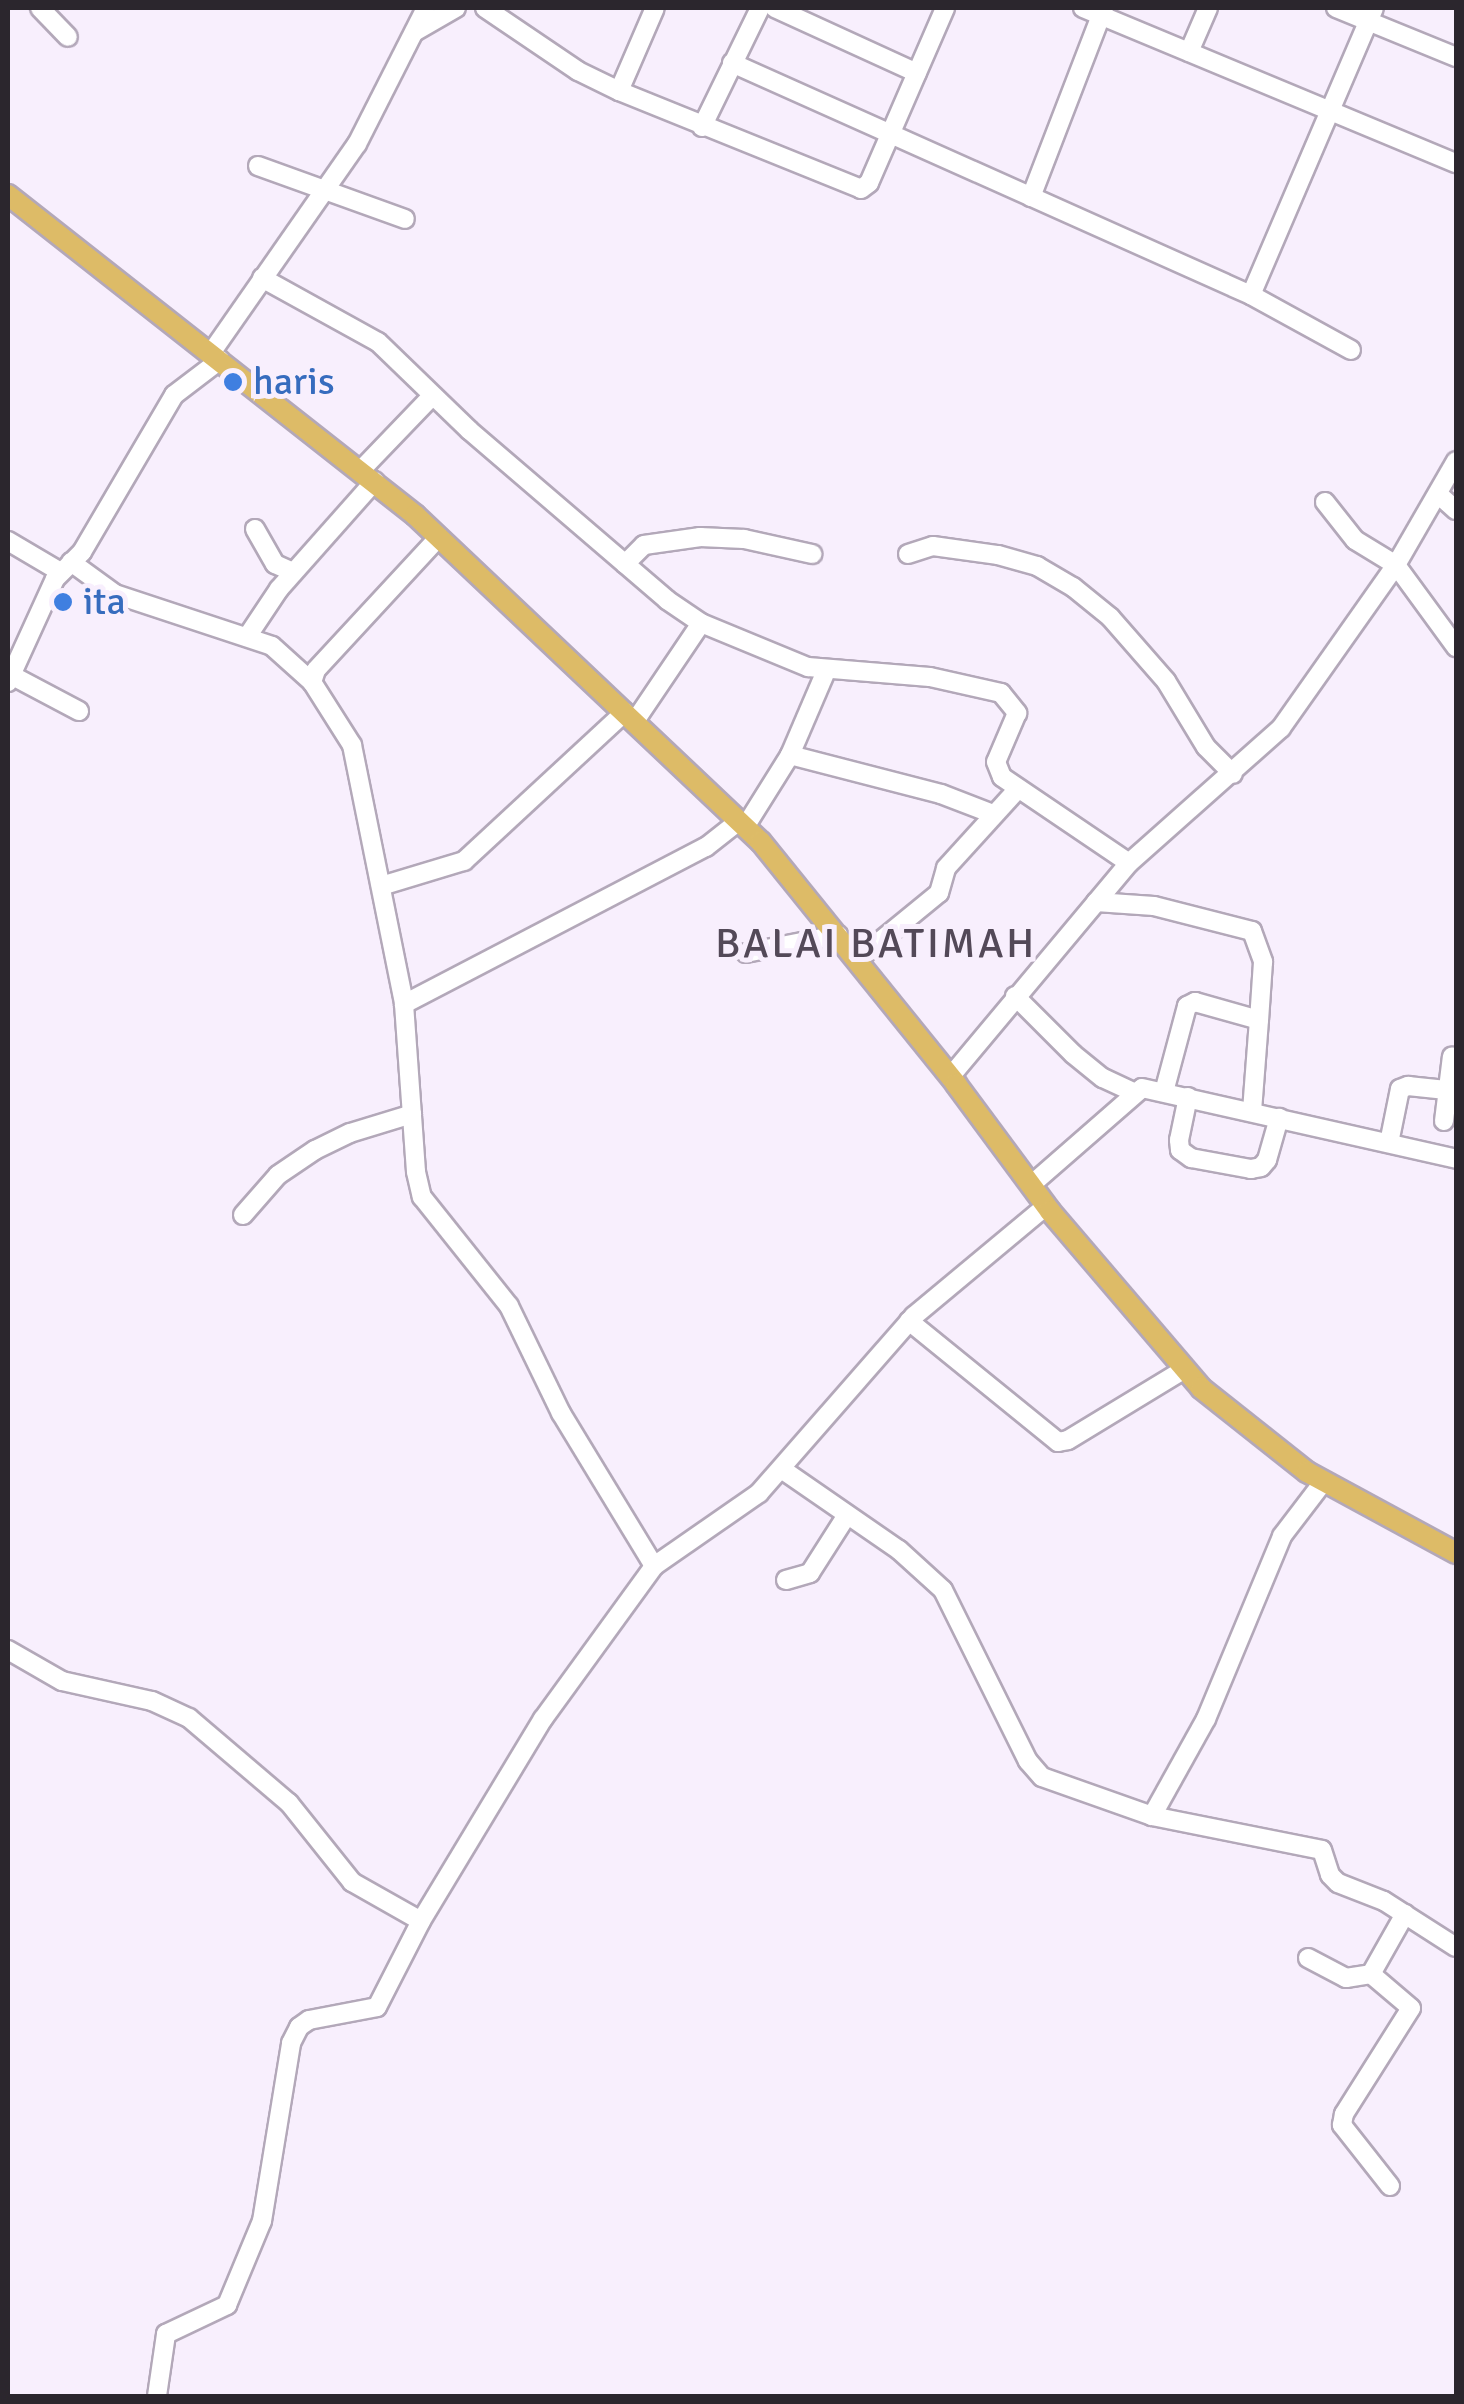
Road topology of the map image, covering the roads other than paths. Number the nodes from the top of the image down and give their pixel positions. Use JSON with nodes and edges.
{"nodes":[{"id":1,"x":40,"y":8,"type":"edge"},
{"id":2,"x":426,"y":8,"type":"edge"},
{"id":3,"x":456,"y":8,"type":"edge"},
{"id":4,"x":485,"y":8,"type":"edge"},
{"id":5,"x":655,"y":8,"type":"edge"},
{"id":6,"x":760,"y":8,"type":"edge"},
{"id":7,"x":775,"y":8,"type":"edge"},
{"id":8,"x":945,"y":8,"type":"edge"},
{"id":9,"x":1208,"y":8,"type":"edge"},
{"id":10,"x":1336,"y":8,"type":"edge"},
{"id":11,"x":1096,"y":10,"type":"edge"},
{"id":12,"x":1371,"y":14,"type":"edge"},
{"id":13,"x":416,"y":31,"type":"junction"},
{"id":14,"x":68,"y":36,"type":"dead end"},
{"id":15,"x":1189,"y":52,"type":"junction"},
{"id":16,"x":1456,"y":57,"type":"edge"},
{"id":17,"x":732,"y":63,"type":"junction"},
{"id":18,"x":917,"y":73,"type":"junction"},
{"id":19,"x":618,"y":92,"type":"junction"},
{"id":20,"x":1330,"y":110,"type":"junction"},
{"id":21,"x":702,"y":127,"type":"junction"},
{"id":22,"x":888,"y":134,"type":"junction"},
{"id":23,"x":1456,"y":163,"type":"edge"},
{"id":24,"x":258,"y":166,"type":"dead end"},
{"id":25,"x":324,"y":190,"type":"junction"},
{"id":26,"x":8,"y":195,"type":"edge"},
{"id":27,"x":1031,"y":197,"type":"junction"},
{"id":28,"x":405,"y":219,"type":"dead end"},
{"id":29,"x":262,"y":278,"type":"junction"},
{"id":30,"x":1251,"y":295,"type":"junction"},
{"id":31,"x":1351,"y":350,"type":"dead end"},
{"id":32,"x":216,"y":356,"type":"junction"},
{"id":33,"x":432,"y":396,"type":"junction"},
{"id":34,"x":1456,"y":461,"type":"edge"},
{"id":35,"x":368,"y":476,"type":"junction"},
{"id":36,"x":1438,"y":494,"type":"junction"},
{"id":37,"x":1325,"y":502,"type":"dead end"},
{"id":38,"x":1456,"y":510,"type":"edge"},
{"id":39,"x":255,"y":529,"type":"dead end"},
{"id":40,"x":439,"y":537,"type":"junction"},
{"id":41,"x":8,"y":541,"type":"edge"},
{"id":42,"x":812,"y":554,"type":"dead end"},
{"id":43,"x":908,"y":554,"type":"dead end"},
{"id":44,"x":625,"y":564,"type":"junction"},
{"id":45,"x":65,"y":566,"type":"junction"},
{"id":46,"x":1396,"y":566,"type":"junction"},
{"id":47,"x":294,"y":572,"type":"junction"},
{"id":48,"x":700,"y":624,"type":"junction"},
{"id":49,"x":247,"y":637,"type":"junction"},
{"id":50,"x":1456,"y":647,"type":"edge"},
{"id":51,"x":826,"y":671,"type":"junction"},
{"id":52,"x":9,"y":679,"type":"edge"},
{"id":53,"x":312,"y":682,"type":"junction"},
{"id":54,"x":79,"y":710,"type":"dead end"},
{"id":55,"x":630,"y":717,"type":"junction"},
{"id":56,"x":790,"y":754,"type":"junction"},
{"id":57,"x":1233,"y":774,"type":"junction"},
{"id":58,"x":1016,"y":790,"type":"junction"},
{"id":59,"x":994,"y":814,"type":"junction"},
{"id":60,"x":742,"y":824,"type":"junction"},
{"id":61,"x":1129,"y":863,"type":"junction"},
{"id":62,"x":380,"y":886,"type":"junction"},
{"id":63,"x":1096,"y":902,"type":"junction"},
{"id":64,"x":838,"y":935,"type":"junction"},
{"id":65,"x":746,"y":952,"type":"dead end"},
{"id":66,"x":857,"y":960,"type":"junction"},
{"id":67,"x":1014,"y":996,"type":"junction"},
{"id":68,"x":404,"y":1004,"type":"junction"},
{"id":69,"x":1259,"y":1020,"type":"junction"},
{"id":70,"x":1452,"y":1056,"type":"dead end"},
{"id":71,"x":950,"y":1077,"type":"junction"},
{"id":72,"x":1452,"y":1090,"type":"edge"},
{"id":73,"x":1133,"y":1092,"type":"junction"},
{"id":74,"x":1164,"y":1092,"type":"junction"},
{"id":75,"x":1188,"y":1098,"type":"junction"},
{"id":76,"x":1252,"y":1112,"type":"junction"},
{"id":77,"x":412,"y":1114,"type":"junction"},
{"id":78,"x":1279,"y":1118,"type":"junction"},
{"id":79,"x":1444,"y":1121,"type":"dead end"},
{"id":80,"x":1390,"y":1144,"type":"junction"},
{"id":81,"x":1456,"y":1159,"type":"edge"},
{"id":82,"x":1031,"y":1185,"type":"junction"},
{"id":83,"x":1046,"y":1206,"type":"junction"},
{"id":84,"x":243,"y":1215,"type":"dead end"},
{"id":85,"x":909,"y":1321,"type":"junction"},
{"id":86,"x":1185,"y":1370,"type":"junction"},
{"id":87,"x":783,"y":1470,"type":"junction"},
{"id":88,"x":1324,"y":1482,"type":"junction"},
{"id":89,"x":846,"y":1515,"type":"junction"},
{"id":90,"x":1456,"y":1553,"type":"edge"},
{"id":91,"x":654,"y":1566,"type":"junction"},
{"id":92,"x":786,"y":1580,"type":"dead end"},
{"id":93,"x":8,"y":1650,"type":"edge"},
{"id":94,"x":1152,"y":1816,"type":"junction"},
{"id":95,"x":1406,"y":1914,"type":"junction"},
{"id":96,"x":421,"y":1922,"type":"junction"},
{"id":97,"x":1456,"y":1947,"type":"edge"},
{"id":98,"x":1308,"y":1958,"type":"dead end"},
{"id":99,"x":1371,"y":1974,"type":"junction"},
{"id":100,"x":1390,"y":2186,"type":"dead end"},
{"id":101,"x":157,"y":2396,"type":"edge"}],
"edges":[{"from":1,"to":14,"type":"street"},
{"from":2,"to":13,"type":"street"},
{"from":3,"to":13,"type":"street"},
{"from":4,"to":19,"type":"street"},
{"from":5,"to":19,"type":"street"},
{"from":6,"to":17,"type":"street"},
{"from":7,"to":18,"type":"street"},
{"from":8,"to":18,"type":"street"},
{"from":9,"to":15,"type":"street"},
{"from":10,"to":12,"type":"street"},
{"from":11,"to":15,"type":"street"},
{"from":11,"to":27,"type":"street"},
{"from":12,"to":16,"type":"street"},
{"from":12,"to":20,"type":"street"},
{"from":13,"to":25,"type":"street"},
{"from":15,"to":20,"type":"street"},
{"from":17,"to":21,"type":"street"},
{"from":17,"to":22,"type":"street"},
{"from":18,"to":22,"type":"street"},
{"from":19,"to":21,"type":"street"},
{"from":20,"to":23,"type":"street"},
{"from":20,"to":30,"type":"street"},
{"from":21,"to":22,"type":"street"},
{"from":22,"to":27,"type":"street"},
{"from":24,"to":25,"type":"street"},
{"from":25,"to":28,"type":"street"},
{"from":25,"to":29,"type":"street"},
{"from":26,"to":32,"type":"main road"},
{"from":27,"to":30,"type":"street"},
{"from":29,"to":32,"type":"street"},
{"from":29,"to":33,"type":"street"},
{"from":30,"to":31,"type":"street"},
{"from":32,"to":35,"type":"main road"},
{"from":32,"to":45,"type":"street"},
{"from":33,"to":35,"type":"street"},
{"from":33,"to":44,"type":"street"},
{"from":34,"to":36,"type":"street"},
{"from":35,"to":40,"type":"main road"},
{"from":35,"to":47,"type":"street"},
{"from":36,"to":38,"type":"street"},
{"from":36,"to":46,"type":"street"},
{"from":37,"to":46,"type":"street"},
{"from":39,"to":47,"type":"street"},
{"from":40,"to":53,"type":"street"},
{"from":40,"to":55,"type":"main road"},
{"from":41,"to":45,"type":"street"},
{"from":42,"to":44,"type":"street"},
{"from":43,"to":57,"type":"street"},
{"from":44,"to":48,"type":"street"},
{"from":45,"to":49,"type":"street"},
{"from":45,"to":52,"type":"street"},
{"from":46,"to":50,"type":"street"},
{"from":46,"to":57,"type":"street"},
{"from":47,"to":49,"type":"street"},
{"from":48,"to":51,"type":"street"},
{"from":48,"to":55,"type":"street"},
{"from":49,"to":53,"type":"street"},
{"from":51,"to":56,"type":"street"},
{"from":51,"to":58,"type":"street"},
{"from":52,"to":54,"type":"street"},
{"from":53,"to":62,"type":"street"},
{"from":55,"to":60,"type":"main road"},
{"from":55,"to":62,"type":"street"},
{"from":56,"to":59,"type":"street"},
{"from":56,"to":60,"type":"street"},
{"from":57,"to":61,"type":"street"},
{"from":58,"to":59,"type":"street"},
{"from":58,"to":61,"type":"street"},
{"from":59,"to":66,"type":"street"},
{"from":60,"to":64,"type":"main road"},
{"from":60,"to":68,"type":"street"},
{"from":61,"to":63,"type":"street"},
{"from":62,"to":68,"type":"street"},
{"from":63,"to":67,"type":"street"},
{"from":63,"to":69,"type":"street"},
{"from":64,"to":65,"type":"street"},
{"from":64,"to":66,"type":"main road"},
{"from":66,"to":71,"type":"main road"},
{"from":67,"to":71,"type":"street"},
{"from":67,"to":73,"type":"street"},
{"from":68,"to":77,"type":"street"},
{"from":69,"to":74,"type":"street"},
{"from":69,"to":76,"type":"street"},
{"from":70,"to":72,"type":"street"},
{"from":71,"to":82,"type":"main road"},
{"from":72,"to":79,"type":"street"},
{"from":72,"to":80,"type":"street"},
{"from":73,"to":74,"type":"street"},
{"from":73,"to":82,"type":"street"},
{"from":74,"to":75,"type":"street"},
{"from":75,"to":76,"type":"street"},
{"from":75,"to":78,"type":"street"},
{"from":76,"to":78,"type":"street"},
{"from":77,"to":84,"type":"street"},
{"from":77,"to":91,"type":"street"},
{"from":78,"to":80,"type":"street"},
{"from":80,"to":81,"type":"street"},
{"from":82,"to":83,"type":"main road"},
{"from":83,"to":85,"type":"street"},
{"from":83,"to":86,"type":"main road"},
{"from":85,"to":86,"type":"street"},
{"from":85,"to":87,"type":"street"},
{"from":86,"to":88,"type":"main road"},
{"from":87,"to":89,"type":"street"},
{"from":87,"to":91,"type":"street"},
{"from":88,"to":90,"type":"main road"},
{"from":88,"to":94,"type":"street"},
{"from":89,"to":92,"type":"street"},
{"from":89,"to":94,"type":"street"},
{"from":91,"to":96,"type":"street"},
{"from":93,"to":96,"type":"street"},
{"from":94,"to":95,"type":"street"},
{"from":95,"to":97,"type":"street"},
{"from":95,"to":99,"type":"street"},
{"from":96,"to":101,"type":"street"},
{"from":98,"to":99,"type":"street"},
{"from":99,"to":100,"type":"street"}]}
